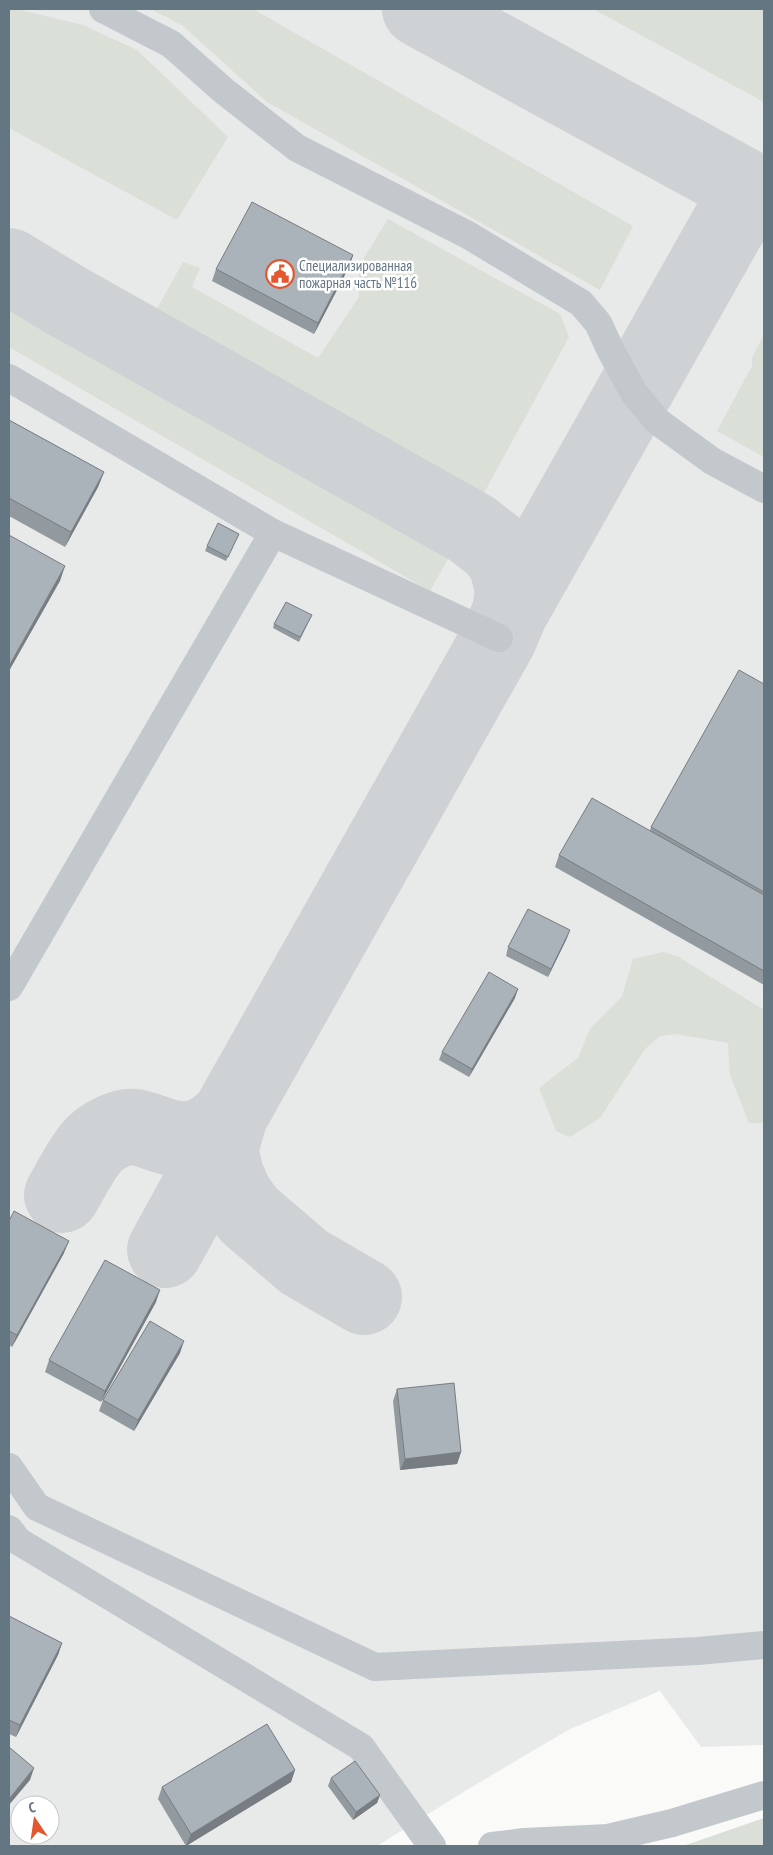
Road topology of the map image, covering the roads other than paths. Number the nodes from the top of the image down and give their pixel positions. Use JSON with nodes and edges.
{"nodes":[{"id":1,"x":103,"y":9,"type":"edge"},
{"id":2,"x":9,"y":378,"type":"edge"},
{"id":3,"x":764,"y":489,"type":"edge"},
{"id":4,"x":273,"y":533,"type":"junction"},
{"id":5,"x":499,"y":638,"type":"dead end"},
{"id":6,"x":9,"y":987,"type":"edge"},
{"id":7,"x":9,"y":1468,"type":"edge"},
{"id":8,"x":9,"y":1530,"type":"edge"},
{"id":9,"x":764,"y":1645,"type":"edge"},
{"id":10,"x":764,"y":1795,"type":"edge"},
{"id":11,"x":432,"y":1846,"type":"edge"},
{"id":12,"x":492,"y":1846,"type":"edge"}],
"edges":[{"from":1,"to":3,"type":"street"},
{"from":2,"to":4,"type":"street"},
{"from":4,"to":5,"type":"street"},
{"from":4,"to":6,"type":"street"},
{"from":7,"to":9,"type":"street"},
{"from":8,"to":11,"type":"street"},
{"from":10,"to":12,"type":"street"}]}
